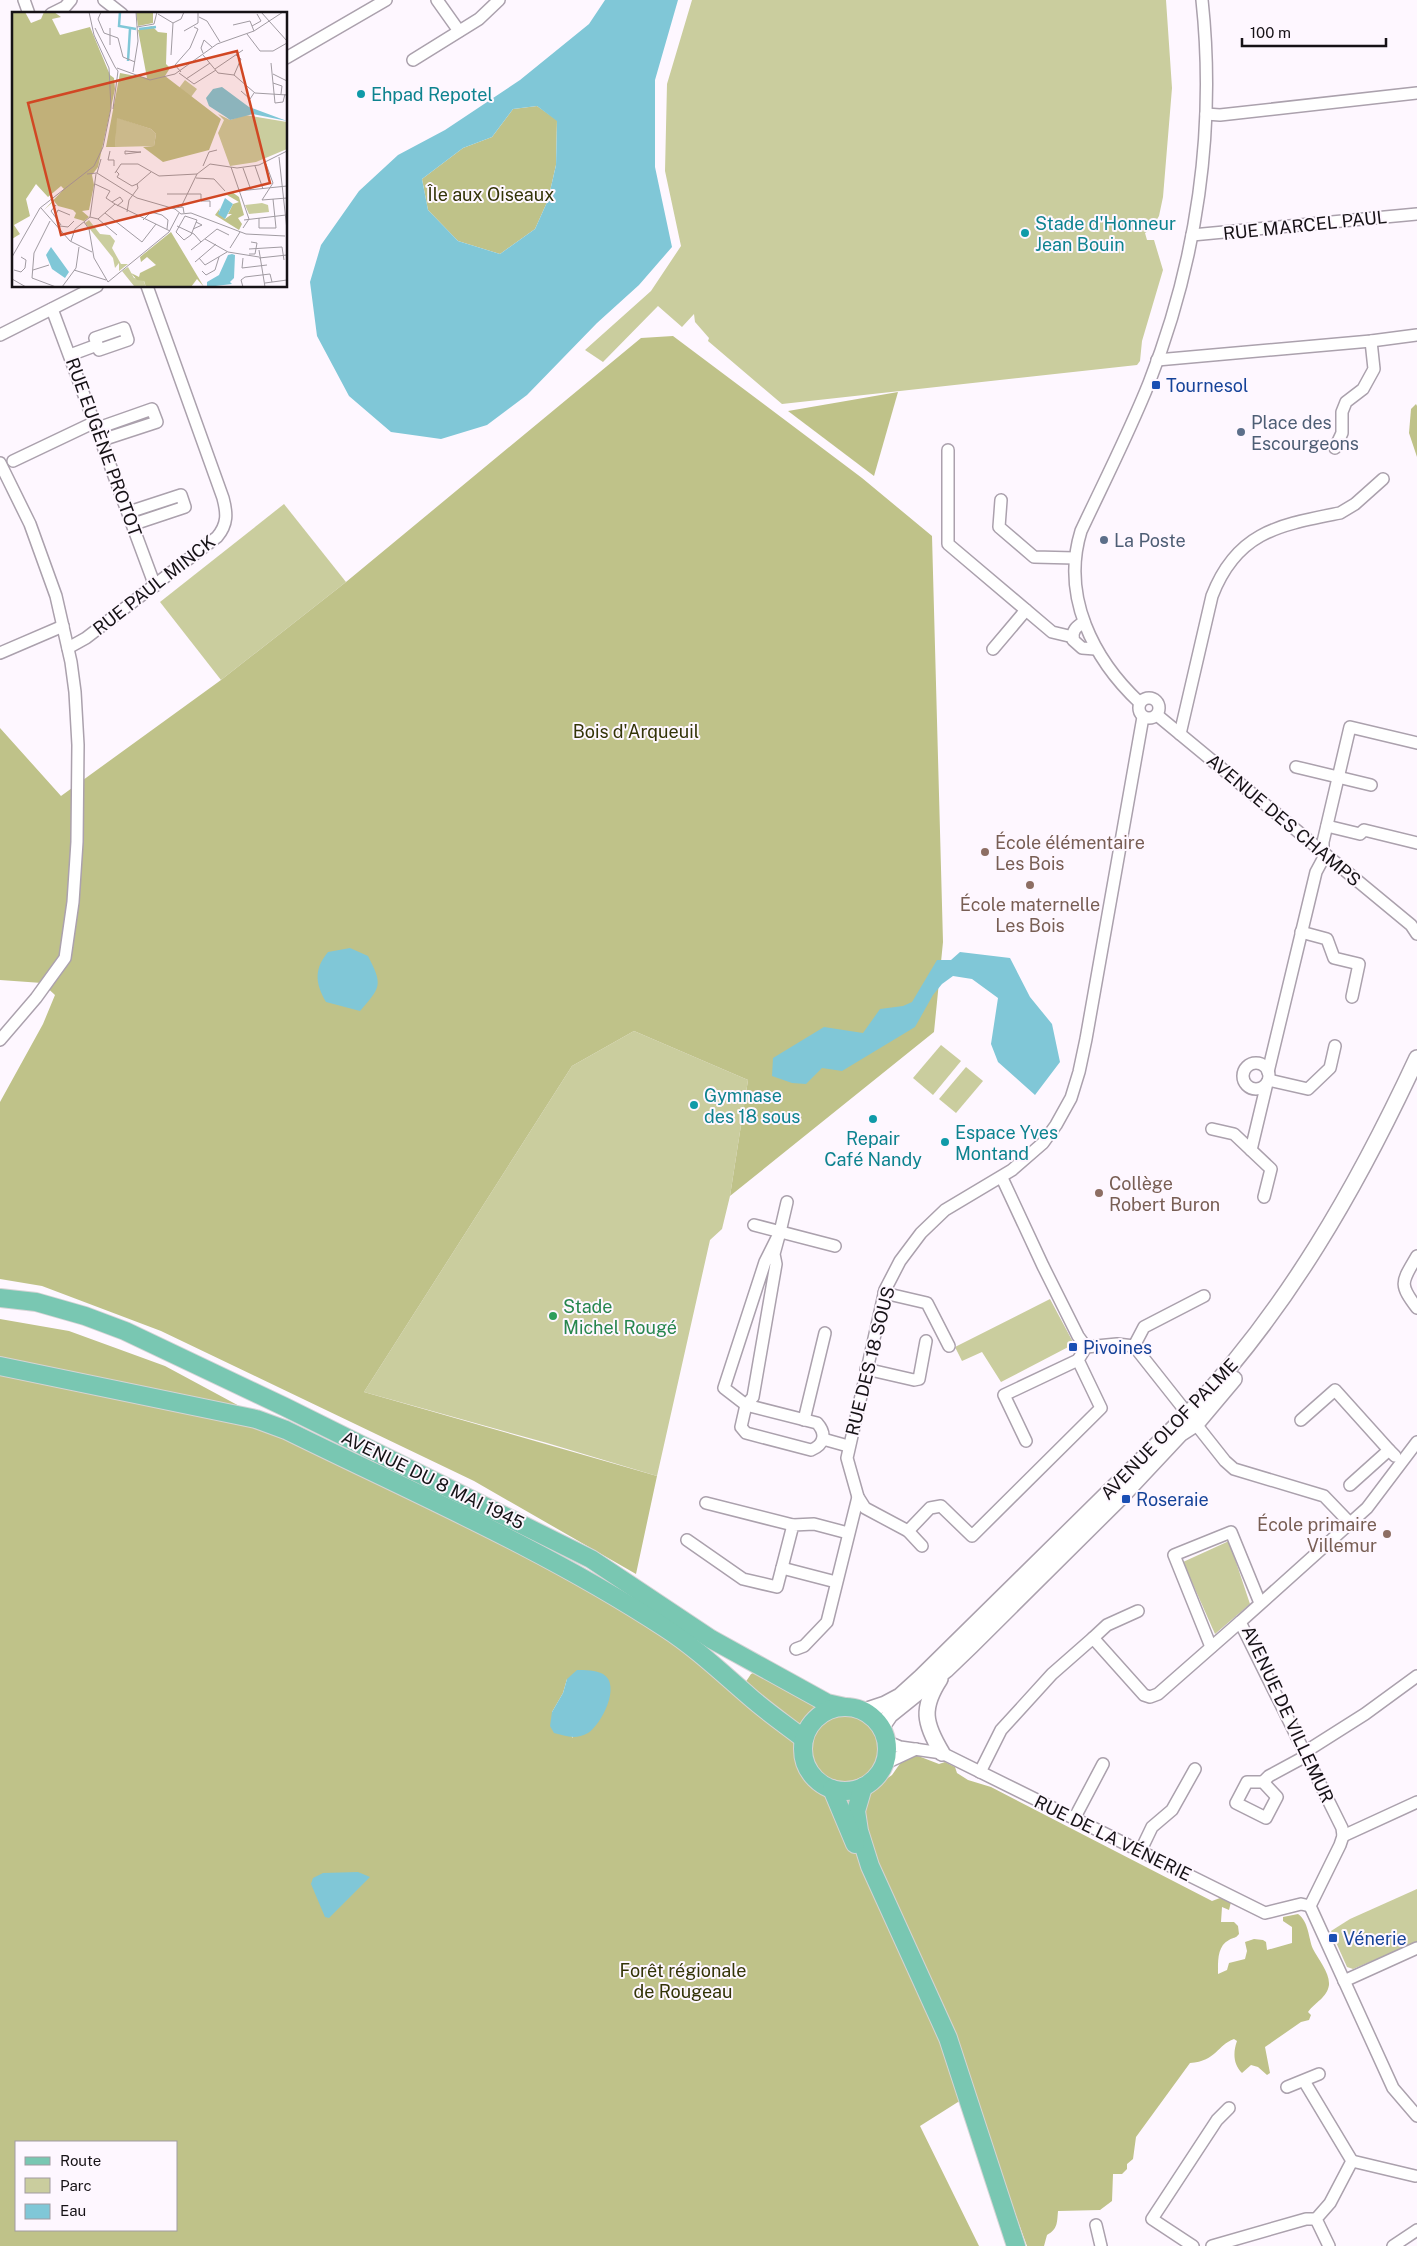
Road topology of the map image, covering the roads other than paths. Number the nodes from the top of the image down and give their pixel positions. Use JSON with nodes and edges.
{"nodes":[{"id":1,"x":24,"y":0,"type":"edge"},
{"id":2,"x":71,"y":0,"type":"edge"},
{"id":3,"x":104,"y":0,"type":"edge"},
{"id":4,"x":386,"y":0,"type":"edge"},
{"id":5,"x":437,"y":0,"type":"edge"},
{"id":6,"x":499,"y":0,"type":"edge"},
{"id":7,"x":1202,"y":0,"type":"edge"},
{"id":8,"x":29,"y":12,"type":"edge"},
{"id":9,"x":55,"y":12,"type":"edge"},
{"id":10,"x":119,"y":12,"type":"edge"},
{"id":11,"x":459,"y":31,"type":"junction"},
{"id":12,"x":288,"y":57,"type":"edge"},
{"id":13,"x":413,"y":60,"type":"dead end"},
{"id":14,"x":1417,"y":94,"type":"edge"},
{"id":15,"x":1206,"y":114,"type":"junction"},
{"id":16,"x":1417,"y":214,"type":"edge"},
{"id":17,"x":1192,"y":235,"type":"junction"},
{"id":18,"x":93,"y":288,"type":"edge"},
{"id":19,"x":148,"y":288,"type":"edge"},
{"id":20,"x":52,"y":309,"type":"junction"},
{"id":21,"x":0,"y":335,"type":"edge"},
{"id":22,"x":1417,"y":335,"type":"edge"},
{"id":23,"x":1371,"y":341,"type":"junction"},
{"id":24,"x":97,"y":345,"type":"dead end"},
{"id":25,"x":70,"y":355,"type":"junction"},
{"id":26,"x":1157,"y":360,"type":"junction"},
{"id":27,"x":96,"y":425,"type":"junction"},
{"id":28,"x":102,"y":440,"type":"junction"},
{"id":29,"x":1335,"y":448,"type":"dead end"},
{"id":30,"x":948,"y":450,"type":"dead end"},
{"id":31,"x":13,"y":462,"type":"dead end"},
{"id":32,"x":0,"y":463,"type":"edge"},
{"id":33,"x":1383,"y":479,"type":"dead end"},
{"id":34,"x":1001,"y":500,"type":"dead end"},
{"id":35,"x":129,"y":512,"type":"junction"},
{"id":36,"x":134,"y":524,"type":"junction"},
{"id":37,"x":1075,"y":558,"type":"junction"},
{"id":38,"x":155,"y":586,"type":"junction"},
{"id":39,"x":1026,"y":610,"type":"junction"},
{"id":40,"x":1084,"y":622,"type":"junction"},
{"id":41,"x":63,"y":626,"type":"junction"},
{"id":42,"x":1072,"y":637,"type":"junction"},
{"id":43,"x":68,"y":648,"type":"junction"},
{"id":44,"x":993,"y":649,"type":"dead end"},
{"id":45,"x":1095,"y":649,"type":"junction"},
{"id":46,"x":0,"y":653,"type":"edge"},
{"id":47,"x":1140,"y":703,"type":"junction"},
{"id":48,"x":1157,"y":716,"type":"junction"},
{"id":49,"x":1143,"y":717,"type":"junction"},
{"id":50,"x":1180,"y":734,"type":"junction"},
{"id":51,"x":1417,"y":743,"type":"edge"},
{"id":52,"x":1296,"y":767,"type":"dead end"},
{"id":53,"x":1338,"y":777,"type":"junction"},
{"id":54,"x":1371,"y":785,"type":"dead end"},
{"id":55,"x":1327,"y":826,"type":"junction"},
{"id":56,"x":1417,"y":843,"type":"edge"},
{"id":57,"x":1323,"y":853,"type":"junction"},
{"id":58,"x":1415,"y":929,"type":"edge"},
{"id":59,"x":1301,"y":932,"type":"junction"},
{"id":60,"x":1352,"y":996,"type":"dead end"},
{"id":61,"x":0,"y":1040,"type":"edge"},
{"id":62,"x":1335,"y":1046,"type":"dead end"},
{"id":63,"x":1417,"y":1058,"type":"edge"},
{"id":64,"x":1268,"y":1078,"type":"junction"},
{"id":65,"x":1417,"y":1080,"type":"edge"},
{"id":66,"x":1212,"y":1129,"type":"dead end"},
{"id":67,"x":1251,"y":1150,"type":"junction"},
{"id":68,"x":1002,"y":1178,"type":"junction"},
{"id":69,"x":1264,"y":1197,"type":"dead end"},
{"id":70,"x":787,"y":1202,"type":"dead end"},
{"id":71,"x":754,"y":1225,"type":"dead end"},
{"id":72,"x":780,"y":1232,"type":"junction"},
{"id":73,"x":835,"y":1246,"type":"dead end"},
{"id":74,"x":1417,"y":1256,"type":"edge"},
{"id":75,"x":884,"y":1293,"type":"junction"},
{"id":76,"x":1204,"y":1296,"type":"dead end"},
{"id":77,"x":0,"y":1298,"type":"edge"},
{"id":78,"x":1417,"y":1308,"type":"edge"},
{"id":79,"x":826,"y":1332,"type":"dead end"},
{"id":80,"x":926,"y":1341,"type":"dead end"},
{"id":81,"x":949,"y":1346,"type":"dead end"},
{"id":82,"x":1134,"y":1346,"type":"junction"},
{"id":83,"x":1086,"y":1347,"type":"junction"},
{"id":84,"x":1078,"y":1360,"type":"junction"},
{"id":85,"x":0,"y":1366,"type":"edge"},
{"id":86,"x":866,"y":1369,"type":"junction"},
{"id":87,"x":746,"y":1405,"type":"junction"},
{"id":88,"x":1193,"y":1418,"type":"junction"},
{"id":89,"x":804,"y":1420,"type":"junction"},
{"id":90,"x":1301,"y":1420,"type":"dead end"},
{"id":91,"x":823,"y":1439,"type":"junction"},
{"id":92,"x":1026,"y":1442,"type":"dead end"},
{"id":93,"x":1417,"y":1442,"type":"edge"},
{"id":94,"x":848,"y":1446,"type":"junction"},
{"id":95,"x":1389,"y":1450,"type":"junction"},
{"id":96,"x":1402,"y":1462,"type":"junction"},
{"id":97,"x":1350,"y":1486,"type":"dead end"},
{"id":98,"x":858,"y":1498,"type":"junction"},
{"id":99,"x":706,"y":1503,"type":"dead end"},
{"id":100,"x":1350,"y":1523,"type":"junction"},
{"id":101,"x":793,"y":1525,"type":"junction"},
{"id":102,"x":908,"y":1531,"type":"junction"},
{"id":103,"x":848,"y":1533,"type":"junction"},
{"id":104,"x":687,"y":1540,"type":"dead end"},
{"id":105,"x":922,"y":1546,"type":"dead end"},
{"id":106,"x":782,"y":1568,"type":"junction"},
{"id":107,"x":836,"y":1582,"type":"junction"},
{"id":108,"x":1260,"y":1604,"type":"junction"},
{"id":109,"x":1138,"y":1611,"type":"dead end"},
{"id":110,"x":1240,"y":1622,"type":"junction"},
{"id":111,"x":1094,"y":1638,"type":"junction"},
{"id":112,"x":1211,"y":1647,"type":"junction"},
{"id":113,"x":796,"y":1649,"type":"dead end"},
{"id":114,"x":946,"y":1670,"type":"junction"},
{"id":115,"x":1417,"y":1676,"type":"edge"},
{"id":116,"x":845,"y":1707,"type":"junction"},
{"id":117,"x":864,"y":1712,"type":"junction"},
{"id":118,"x":884,"y":1735,"type":"junction"},
{"id":119,"x":804,"y":1739,"type":"junction"},
{"id":120,"x":916,"y":1750,"type":"junction"},
{"id":121,"x":942,"y":1753,"type":"junction"},
{"id":122,"x":1306,"y":1754,"type":"junction"},
{"id":123,"x":884,"y":1764,"type":"junction"},
{"id":124,"x":1103,"y":1764,"type":"dead end"},
{"id":125,"x":1195,"y":1769,"type":"dead end"},
{"id":126,"x":980,"y":1772,"type":"junction"},
{"id":127,"x":1263,"y":1782,"type":"dead end"},
{"id":128,"x":863,"y":1787,"type":"junction"},
{"id":129,"x":832,"y":1789,"type":"junction"},
{"id":130,"x":1417,"y":1802,"type":"edge"},
{"id":131,"x":1074,"y":1819,"type":"junction"},
{"id":132,"x":1343,"y":1836,"type":"junction"},
{"id":133,"x":1140,"y":1852,"type":"junction"},
{"id":134,"x":870,"y":1866,"type":"junction"},
{"id":135,"x":1310,"y":1906,"type":"junction"},
{"id":136,"x":1417,"y":1948,"type":"edge"},
{"id":137,"x":1344,"y":1981,"type":"junction"},
{"id":138,"x":1319,"y":2074,"type":"dead end"},
{"id":139,"x":1304,"y":2081,"type":"junction"},
{"id":140,"x":1287,"y":2087,"type":"dead end"},
{"id":141,"x":1229,"y":2108,"type":"dead end"},
{"id":142,"x":1417,"y":2116,"type":"edge"},
{"id":143,"x":1352,"y":2162,"type":"junction"},
{"id":144,"x":1415,"y":2176,"type":"dead end"},
{"id":145,"x":1316,"y":2218,"type":"junction"},
{"id":146,"x":1096,"y":2225,"type":"dead end"},
{"id":147,"x":1417,"y":2230,"type":"edge"},
{"id":148,"x":1016,"y":2246,"type":"edge"},
{"id":149,"x":1101,"y":2246,"type":"edge"},
{"id":150,"x":1193,"y":2246,"type":"edge"},
{"id":151,"x":1212,"y":2246,"type":"edge"},
{"id":152,"x":1329,"y":2246,"type":"edge"},
{"id":153,"x":1393,"y":2246,"type":"edge"}],
"edges":[{"from":1,"to":8,"type":"street"},
{"from":2,"to":9,"type":"street"},
{"from":3,"to":10,"type":"street"},
{"from":4,"to":12,"type":"street"},
{"from":5,"to":11,"type":"street"},
{"from":6,"to":11,"type":"street"},
{"from":7,"to":15,"type":"street"},
{"from":11,"to":13,"type":"street"},
{"from":14,"to":15,"type":"street"},
{"from":15,"to":17,"type":"street"},
{"from":16,"to":17,"type":"street","name":"RUE MARCEL PAUL"},
{"from":17,"to":26,"type":"street"},
{"from":18,"to":20,"type":"street"},
{"from":19,"to":38,"type":"street","name":"RUE PAUL MINCK"},
{"from":20,"to":21,"type":"street"},
{"from":20,"to":25,"type":"street","name":"RUE EUGÈNE PROTOT"},
{"from":22,"to":23,"type":"street"},
{"from":23,"to":26,"type":"street"},
{"from":23,"to":29,"type":"street"},
{"from":24,"to":25,"type":"street"},
{"from":25,"to":27,"type":"street","name":"RUE EUGÈNE PROTOT"},
{"from":26,"to":37,"type":"street"},
{"from":27,"to":28,"type":"street","name":"RUE EUGÈNE PROTOT"},
{"from":27,"to":28,"type":"street"},
{"from":27,"to":31,"type":"street"},
{"from":28,"to":35,"type":"street","name":"RUE EUGÈNE PROTOT"},
{"from":30,"to":39,"type":"street"},
{"from":32,"to":41,"type":"street"},
{"from":33,"to":50,"type":"street"},
{"from":34,"to":37,"type":"street"},
{"from":35,"to":36,"type":"street","name":"RUE EUGÈNE PROTOT"},
{"from":35,"to":36,"type":"street"},
{"from":36,"to":38,"type":"street","name":"RUE EUGÈNE PROTOT"},
{"from":37,"to":40,"type":"street"},
{"from":38,"to":43,"type":"street","name":"RUE PAUL MINCK"},
{"from":39,"to":42,"type":"street"},
{"from":39,"to":44,"type":"street"},
{"from":40,"to":42,"type":"street"},
{"from":40,"to":45,"type":"street"},
{"from":41,"to":43,"type":"street"},
{"from":41,"to":46,"type":"street"},
{"from":42,"to":45,"type":"street"},
{"from":43,"to":61,"type":"street"},
{"from":45,"to":47,"type":"street"},
{"from":47,"to":48,"type":"street","name":"AVENUE DES CHAMPS"},
{"from":47,"to":49,"type":"street"},
{"from":48,"to":49,"type":"street"},
{"from":48,"to":50,"type":"street","name":"AVENUE DES CHAMPS"},
{"from":49,"to":68,"type":"street","name":"RUE DES 18 SOUS"},
{"from":50,"to":57,"type":"street","name":"AVENUE DES CHAMPS"},
{"from":51,"to":53,"type":"street"},
{"from":52,"to":53,"type":"street"},
{"from":53,"to":54,"type":"street"},
{"from":53,"to":55,"type":"street"},
{"from":55,"to":56,"type":"street"},
{"from":55,"to":57,"type":"street"},
{"from":57,"to":58,"type":"street","name":"AVENUE DES CHAMPS"},
{"from":57,"to":59,"type":"street"},
{"from":59,"to":60,"type":"street"},
{"from":59,"to":64,"type":"street"},
{"from":62,"to":64,"type":"street"},
{"from":63,"to":88,"type":"main road","name":"AVENUE OLOF PALME"},
{"from":64,"to":67,"type":"street"},
{"from":65,"to":88,"type":"main road","name":"AVENUE OLOF PALME"},
{"from":66,"to":67,"type":"street"},
{"from":67,"to":69,"type":"street"},
{"from":68,"to":75,"type":"street","name":"RUE DES 18 SOUS"},
{"from":68,"to":83,"type":"street"},
{"from":70,"to":72,"type":"street"},
{"from":71,"to":72,"type":"street"},
{"from":72,"to":73,"type":"street"},
{"from":72,"to":87,"type":"street"},
{"from":72,"to":87,"type":"street"},
{"from":74,"to":78,"type":"street"},
{"from":75,"to":81,"type":"street"},
{"from":75,"to":86,"type":"street","name":"RUE DES 18 SOUS"},
{"from":76,"to":82,"type":"street"},
{"from":77,"to":116,"type":"main road","name":"AVENUE DU 8 MAI 1945"},
{"from":79,"to":89,"type":"street"},
{"from":80,"to":86,"type":"street"},
{"from":82,"to":83,"type":"street"},
{"from":82,"to":88,"type":"street"},
{"from":83,"to":84,"type":"street"},
{"from":84,"to":92,"type":"street"},
{"from":84,"to":102,"type":"street"},
{"from":85,"to":119,"type":"main road"},
{"from":86,"to":94,"type":"street","name":"RUE DES 18 SOUS"},
{"from":87,"to":89,"type":"street"},
{"from":87,"to":91,"type":"street"},
{"from":88,"to":100,"type":"street"},
{"from":88,"to":114,"type":"main road","name":"AVENUE OLOF PALME"},
{"from":88,"to":117,"type":"main road","name":"AVENUE OLOF PALME"},
{"from":89,"to":91,"type":"street"},
{"from":90,"to":95,"type":"street"},
{"from":91,"to":94,"type":"street"},
{"from":93,"to":96,"type":"street","name":"AVENUE DE VILLEMUR"},
{"from":94,"to":98,"type":"street","name":"RUE DES 18 SOUS"},
{"from":95,"to":96,"type":"street"},
{"from":95,"to":97,"type":"street"},
{"from":96,"to":100,"type":"street","name":"AVENUE DE VILLEMUR"},
{"from":98,"to":102,"type":"street"},
{"from":98,"to":103,"type":"street"},
{"from":99,"to":101,"type":"street"},
{"from":100,"to":108,"type":"street","name":"AVENUE DE VILLEMUR"},
{"from":101,"to":103,"type":"street"},
{"from":101,"to":106,"type":"street"},
{"from":102,"to":105,"type":"street"},
{"from":103,"to":107,"type":"street"},
{"from":104,"to":106,"type":"street"},
{"from":106,"to":107,"type":"street"},
{"from":107,"to":113,"type":"street"},
{"from":108,"to":110,"type":"street","name":"AVENUE DE VILLEMUR"},
{"from":108,"to":112,"type":"street"},
{"from":109,"to":111,"type":"street"},
{"from":110,"to":112,"type":"street"},
{"from":110,"to":122,"type":"street","name":"AVENUE DE VILLEMUR"},
{"from":111,"to":112,"type":"street"},
{"from":111,"to":126,"type":"street"},
{"from":114,"to":118,"type":"main road","name":"AVENUE OLOF PALME"},
{"from":114,"to":121,"type":"main road"},
{"from":115,"to":122,"type":"street"},
{"from":116,"to":117,"type":"main road"},
{"from":116,"to":119,"type":"main road"},
{"from":117,"to":118,"type":"main road"},
{"from":118,"to":120,"type":"street","name":"RUE DE LA VÉNERIE"},
{"from":118,"to":123,"type":"main road"},
{"from":119,"to":129,"type":"main road"},
{"from":120,"to":121,"type":"street","name":"RUE DE LA VÉNERIE"},
{"from":120,"to":123,"type":"street"},
{"from":121,"to":126,"type":"street","name":"RUE DE LA VÉNERIE"},
{"from":122,"to":127,"type":"street"},
{"from":122,"to":132,"type":"street","name":"AVENUE DE VILLEMUR"},
{"from":123,"to":128,"type":"main road"},
{"from":124,"to":131,"type":"street"},
{"from":125,"to":133,"type":"street"},
{"from":126,"to":131,"type":"street","name":"RUE DE LA VÉNERIE"},
{"from":128,"to":129,"type":"main road"},
{"from":128,"to":134,"type":"main road"},
{"from":129,"to":134,"type":"main road"},
{"from":130,"to":132,"type":"street"},
{"from":131,"to":133,"type":"street","name":"RUE DE LA VÉNERIE"},
{"from":132,"to":135,"type":"street"},
{"from":133,"to":135,"type":"street","name":"RUE DE LA VÉNERIE"},
{"from":134,"to":148,"type":"main road"},
{"from":135,"to":137,"type":"street"},
{"from":136,"to":137,"type":"street"},
{"from":137,"to":142,"type":"street"},
{"from":138,"to":139,"type":"street"},
{"from":139,"to":140,"type":"street"},
{"from":139,"to":143,"type":"street"},
{"from":141,"to":150,"type":"street"},
{"from":143,"to":144,"type":"street"},
{"from":143,"to":145,"type":"street"},
{"from":145,"to":151,"type":"street"},
{"from":145,"to":152,"type":"street"},
{"from":146,"to":149,"type":"street"},
{"from":147,"to":153,"type":"street"}]}
